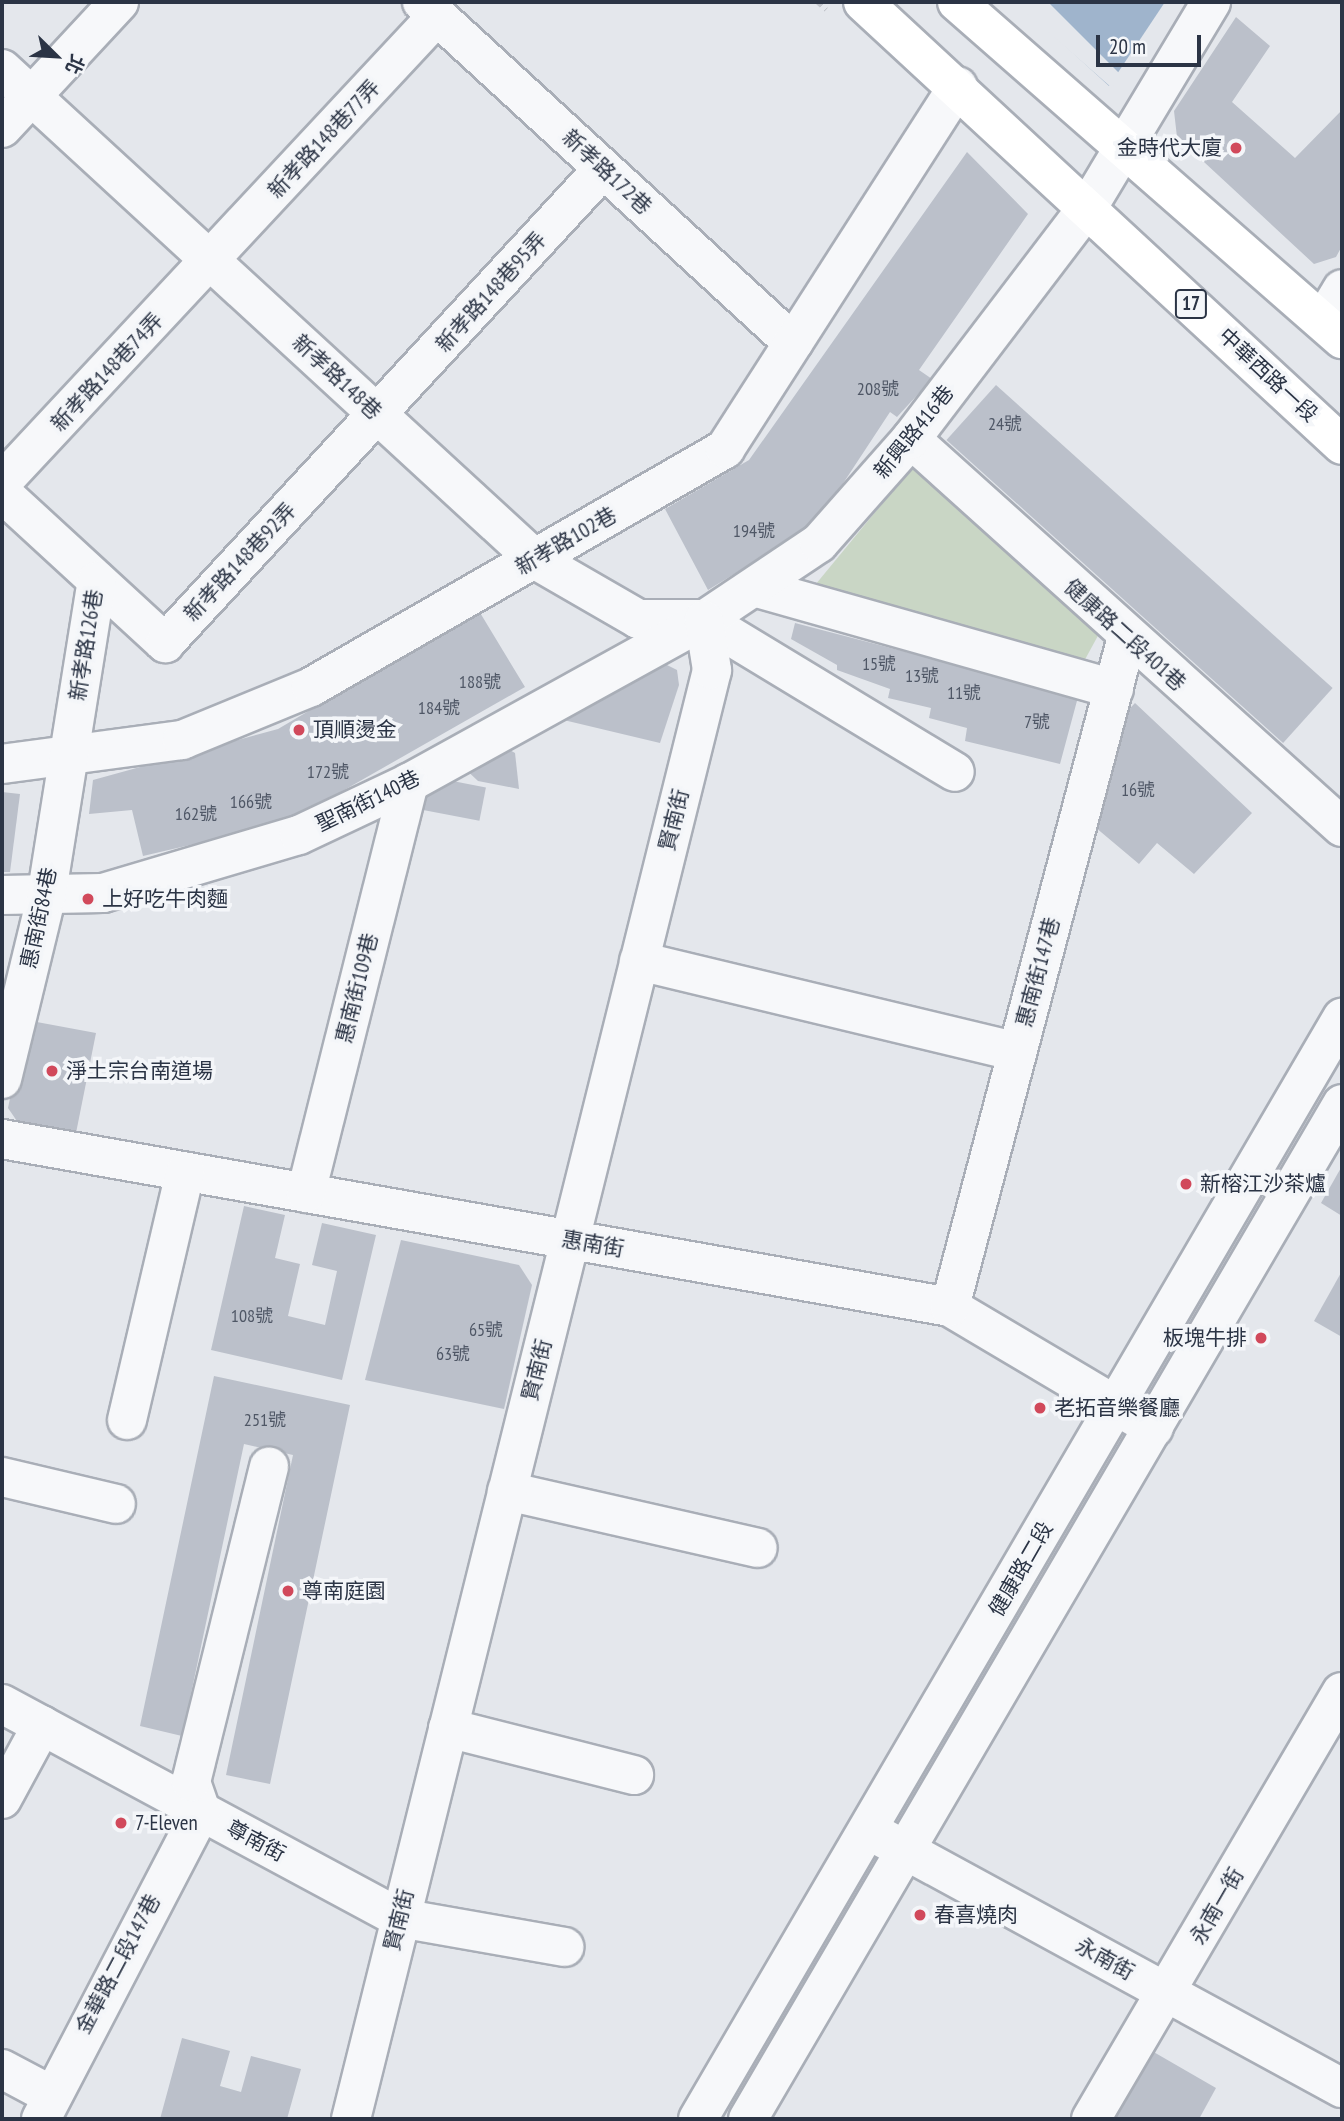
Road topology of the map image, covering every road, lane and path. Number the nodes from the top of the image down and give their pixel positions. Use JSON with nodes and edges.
{"nodes":[{"id":1,"x":119,"y":2,"type":"edge"},
{"id":2,"x":863,"y":2,"type":"edge"},
{"id":3,"x":957,"y":2,"type":"edge"},
{"id":4,"x":1211,"y":2,"type":"edge"},
{"id":5,"x":430,"y":9,"type":"edge"},
{"id":6,"x":2,"y":69,"type":"edge"},
{"id":7,"x":31,"y":96,"type":"junction"},
{"id":8,"x":955,"y":97,"type":"junction"},
{"id":9,"x":2,"y":128,"type":"edge"},
{"id":10,"x":1126,"y":146,"type":"junction"},
{"id":11,"x":603,"y":169,"type":"junction"},
{"id":12,"x":1088,"y":207,"type":"junction"},
{"id":13,"x":211,"y":261,"type":"junction"},
{"id":14,"x":1342,"y":289,"type":"edge"},
{"id":15,"x":1333,"y":330,"type":"edge"},
{"id":16,"x":793,"y":343,"type":"junction"},
{"id":17,"x":378,"y":415,"type":"junction"},
{"id":18,"x":911,"y":439,"type":"junction"},
{"id":19,"x":1342,"y":445,"type":"edge"},
{"id":20,"x":2,"y":482,"type":"edge"},
{"id":21,"x":2,"y":493,"type":"edge"},
{"id":22,"x":536,"y":559,"type":"junction"},
{"id":23,"x":97,"y":581,"type":"junction"},
{"id":24,"x":757,"y":588,"type":"junction"},
{"id":25,"x":704,"y":620,"type":"junction"},
{"id":26,"x":1127,"y":637,"type":"junction"},
{"id":27,"x":1114,"y":688,"type":"junction"},
{"id":28,"x":69,"y":755,"type":"junction"},
{"id":29,"x":2,"y":764,"type":"edge"},
{"id":30,"x":955,"y":772,"type":"dead end"},
{"id":31,"x":409,"y":783,"type":"junction"},
{"id":32,"x":1342,"y":827,"type":"edge"},
{"id":33,"x":2,"y":894,"type":"edge"},
{"id":34,"x":46,"y":898,"type":"junction"},
{"id":35,"x":639,"y":961,"type":"junction"},
{"id":36,"x":1342,"y":1018,"type":"edge"},
{"id":37,"x":1017,"y":1052,"type":"junction"},
{"id":38,"x":2,"y":1079,"type":"edge"},
{"id":39,"x":1342,"y":1104,"type":"edge"},
{"id":40,"x":2,"y":1139,"type":"edge"},
{"id":41,"x":185,"y":1172,"type":"junction"},
{"id":42,"x":306,"y":1194,"type":"junction"},
{"id":43,"x":569,"y":1240,"type":"junction"},
{"id":44,"x":950,"y":1307,"type":"junction"},
{"id":45,"x":1117,"y":1406,"type":"junction"},
{"id":46,"x":127,"y":1420,"type":"dead end"},
{"id":47,"x":1154,"y":1428,"type":"junction"},
{"id":48,"x":270,"y":1466,"type":"dead end"},
{"id":49,"x":2,"y":1477,"type":"edge"},
{"id":50,"x":507,"y":1490,"type":"junction"},
{"id":51,"x":116,"y":1504,"type":"dead end"},
{"id":52,"x":758,"y":1548,"type":"dead end"},
{"id":53,"x":1342,"y":1692,"type":"edge"},
{"id":54,"x":2,"y":1704,"type":"edge"},
{"id":55,"x":41,"y":1725,"type":"junction"},
{"id":56,"x":449,"y":1728,"type":"junction"},
{"id":57,"x":634,"y":1775,"type":"dead end"},
{"id":58,"x":2,"y":1799,"type":"edge"},
{"id":59,"x":201,"y":1811,"type":"junction"},
{"id":60,"x":868,"y":1830,"type":"junction"},
{"id":61,"x":906,"y":1850,"type":"junction"},
{"id":62,"x":400,"y":1918,"type":"junction"},
{"id":63,"x":564,"y":1947,"type":"dead end"},
{"id":64,"x":1166,"y":1992,"type":"junction"},
{"id":65,"x":2,"y":2069,"type":"edge"},
{"id":66,"x":1342,"y":2088,"type":"edge"},
{"id":67,"x":45,"y":2106,"type":"edge"},
{"id":68,"x":351,"y":2119,"type":"edge"},
{"id":69,"x":698,"y":2119,"type":"edge"},
{"id":70,"x":748,"y":2119,"type":"edge"},
{"id":71,"x":1091,"y":2119,"type":"edge"}],
"edges":[{"from":1,"to":7,"type":"street"},
{"from":2,"to":8,"type":"main road","number":"17"},
{"from":3,"to":10,"type":"main road"},
{"from":4,"to":10,"type":"street","name":"新興路416巷"},
{"from":5,"to":11,"type":"street","name":"新孝路172巷"},
{"from":5,"to":13,"type":"street","name":"新孝路148巷77弄"},
{"from":6,"to":7,"type":"street","name":"新孝路148巷"},
{"from":7,"to":9,"type":"street"},
{"from":7,"to":13,"type":"street","name":"新孝路148巷"},
{"from":8,"to":12,"type":"main road","name":"中華西路一段","number":"17"},
{"from":8,"to":16,"type":"street","name":"新孝路102巷"},
{"from":10,"to":12,"type":"street","name":"新興路416巷"},
{"from":10,"to":15,"type":"main road"},
{"from":11,"to":16,"type":"street","name":"新孝路172巷"},
{"from":11,"to":17,"type":"street","name":"新孝路148巷95弄"},
{"from":12,"to":18,"type":"street","name":"新興路416巷"},
{"from":12,"to":19,"type":"main road","name":"中華西路一段","number":"17"},
{"from":13,"to":17,"type":"street","name":"新孝路148巷"},
{"from":13,"to":20,"type":"street","name":"新孝路148巷74弄"},
{"from":14,"to":15,"type":"street"},
{"from":16,"to":22,"type":"street","name":"新孝路102巷"},
{"from":17,"to":22,"type":"street","name":"新孝路148巷"},
{"from":17,"to":23,"type":"street","name":"新孝路148巷92弄"},
{"from":18,"to":24,"type":"street","name":"新興路416巷"},
{"from":18,"to":26,"type":"street","name":"健康路二段401巷"},
{"from":21,"to":23,"type":"street","name":"新孝路126巷"},
{"from":22,"to":25,"type":"street","name":"新孝路148巷"},
{"from":22,"to":28,"type":"street","name":"新孝路102巷"},
{"from":23,"to":28,"type":"street","name":"新孝路126巷"},
{"from":24,"to":25,"type":"street","name":"新興路416巷"},
{"from":24,"to":27,"type":"street"},
{"from":25,"to":30,"type":"street"},
{"from":25,"to":31,"type":"street","name":"聖南街140巷"},
{"from":25,"to":35,"type":"street","name":"賢南街"},
{"from":26,"to":27,"type":"street","name":"惠南街147巷"},
{"from":26,"to":32,"type":"street","name":"健康路二段401巷"},
{"from":27,"to":37,"type":"street","name":"惠南街147巷"},
{"from":28,"to":29,"type":"street","name":"新孝路102巷"},
{"from":28,"to":34,"type":"street","name":"惠南街84巷"},
{"from":31,"to":34,"type":"street","name":"聖南街140巷"},
{"from":31,"to":42,"type":"street","name":"惠南街109巷"},
{"from":33,"to":34,"type":"street","name":"聖南街140巷"},
{"from":34,"to":38,"type":"street","name":"惠南街84巷"},
{"from":35,"to":37,"type":"street"},
{"from":35,"to":43,"type":"street","name":"賢南街"},
{"from":36,"to":45,"type":"street","name":"健康路二段"},
{"from":37,"to":44,"type":"street","name":"惠南街147巷"},
{"from":39,"to":47,"type":"street","name":"健康路二段"},
{"from":40,"to":41,"type":"street","name":"惠南街"},
{"from":41,"to":42,"type":"street","name":"惠南街"},
{"from":41,"to":46,"type":"street"},
{"from":42,"to":43,"type":"street","name":"惠南街"},
{"from":43,"to":44,"type":"street","name":"惠南街"},
{"from":43,"to":50,"type":"street","name":"賢南街"},
{"from":44,"to":45,"type":"street","name":"惠南街"},
{"from":45,"to":47,"type":"street","name":"惠南街"},
{"from":45,"to":60,"type":"street","name":"健康路二段"},
{"from":47,"to":61,"type":"street","name":"健康路二段"},
{"from":48,"to":59,"type":"street"},
{"from":49,"to":51,"type":"street"},
{"from":50,"to":52,"type":"street"},
{"from":50,"to":56,"type":"street","name":"賢南街"},
{"from":53,"to":64,"type":"street","name":"永南一街"},
{"from":54,"to":55,"type":"street","name":"尊南街"},
{"from":55,"to":58,"type":"street"},
{"from":55,"to":59,"type":"street","name":"尊南街"},
{"from":56,"to":57,"type":"street"},
{"from":56,"to":62,"type":"street","name":"賢南街"},
{"from":59,"to":62,"type":"street","name":"尊南街"},
{"from":59,"to":67,"type":"street","name":"金華路二段147巷"},
{"from":60,"to":61,"type":"street","name":"永南街"},
{"from":60,"to":69,"type":"street","name":"健康路二段"},
{"from":61,"to":64,"type":"street","name":"永南街"},
{"from":61,"to":70,"type":"street","name":"健康路二段"},
{"from":62,"to":63,"type":"street","name":"尊南街"},
{"from":62,"to":68,"type":"street","name":"賢南街"},
{"from":64,"to":66,"type":"street","name":"永南街"},
{"from":64,"to":71,"type":"street","name":"永南一街"},
{"from":65,"to":67,"type":"street"}]}
